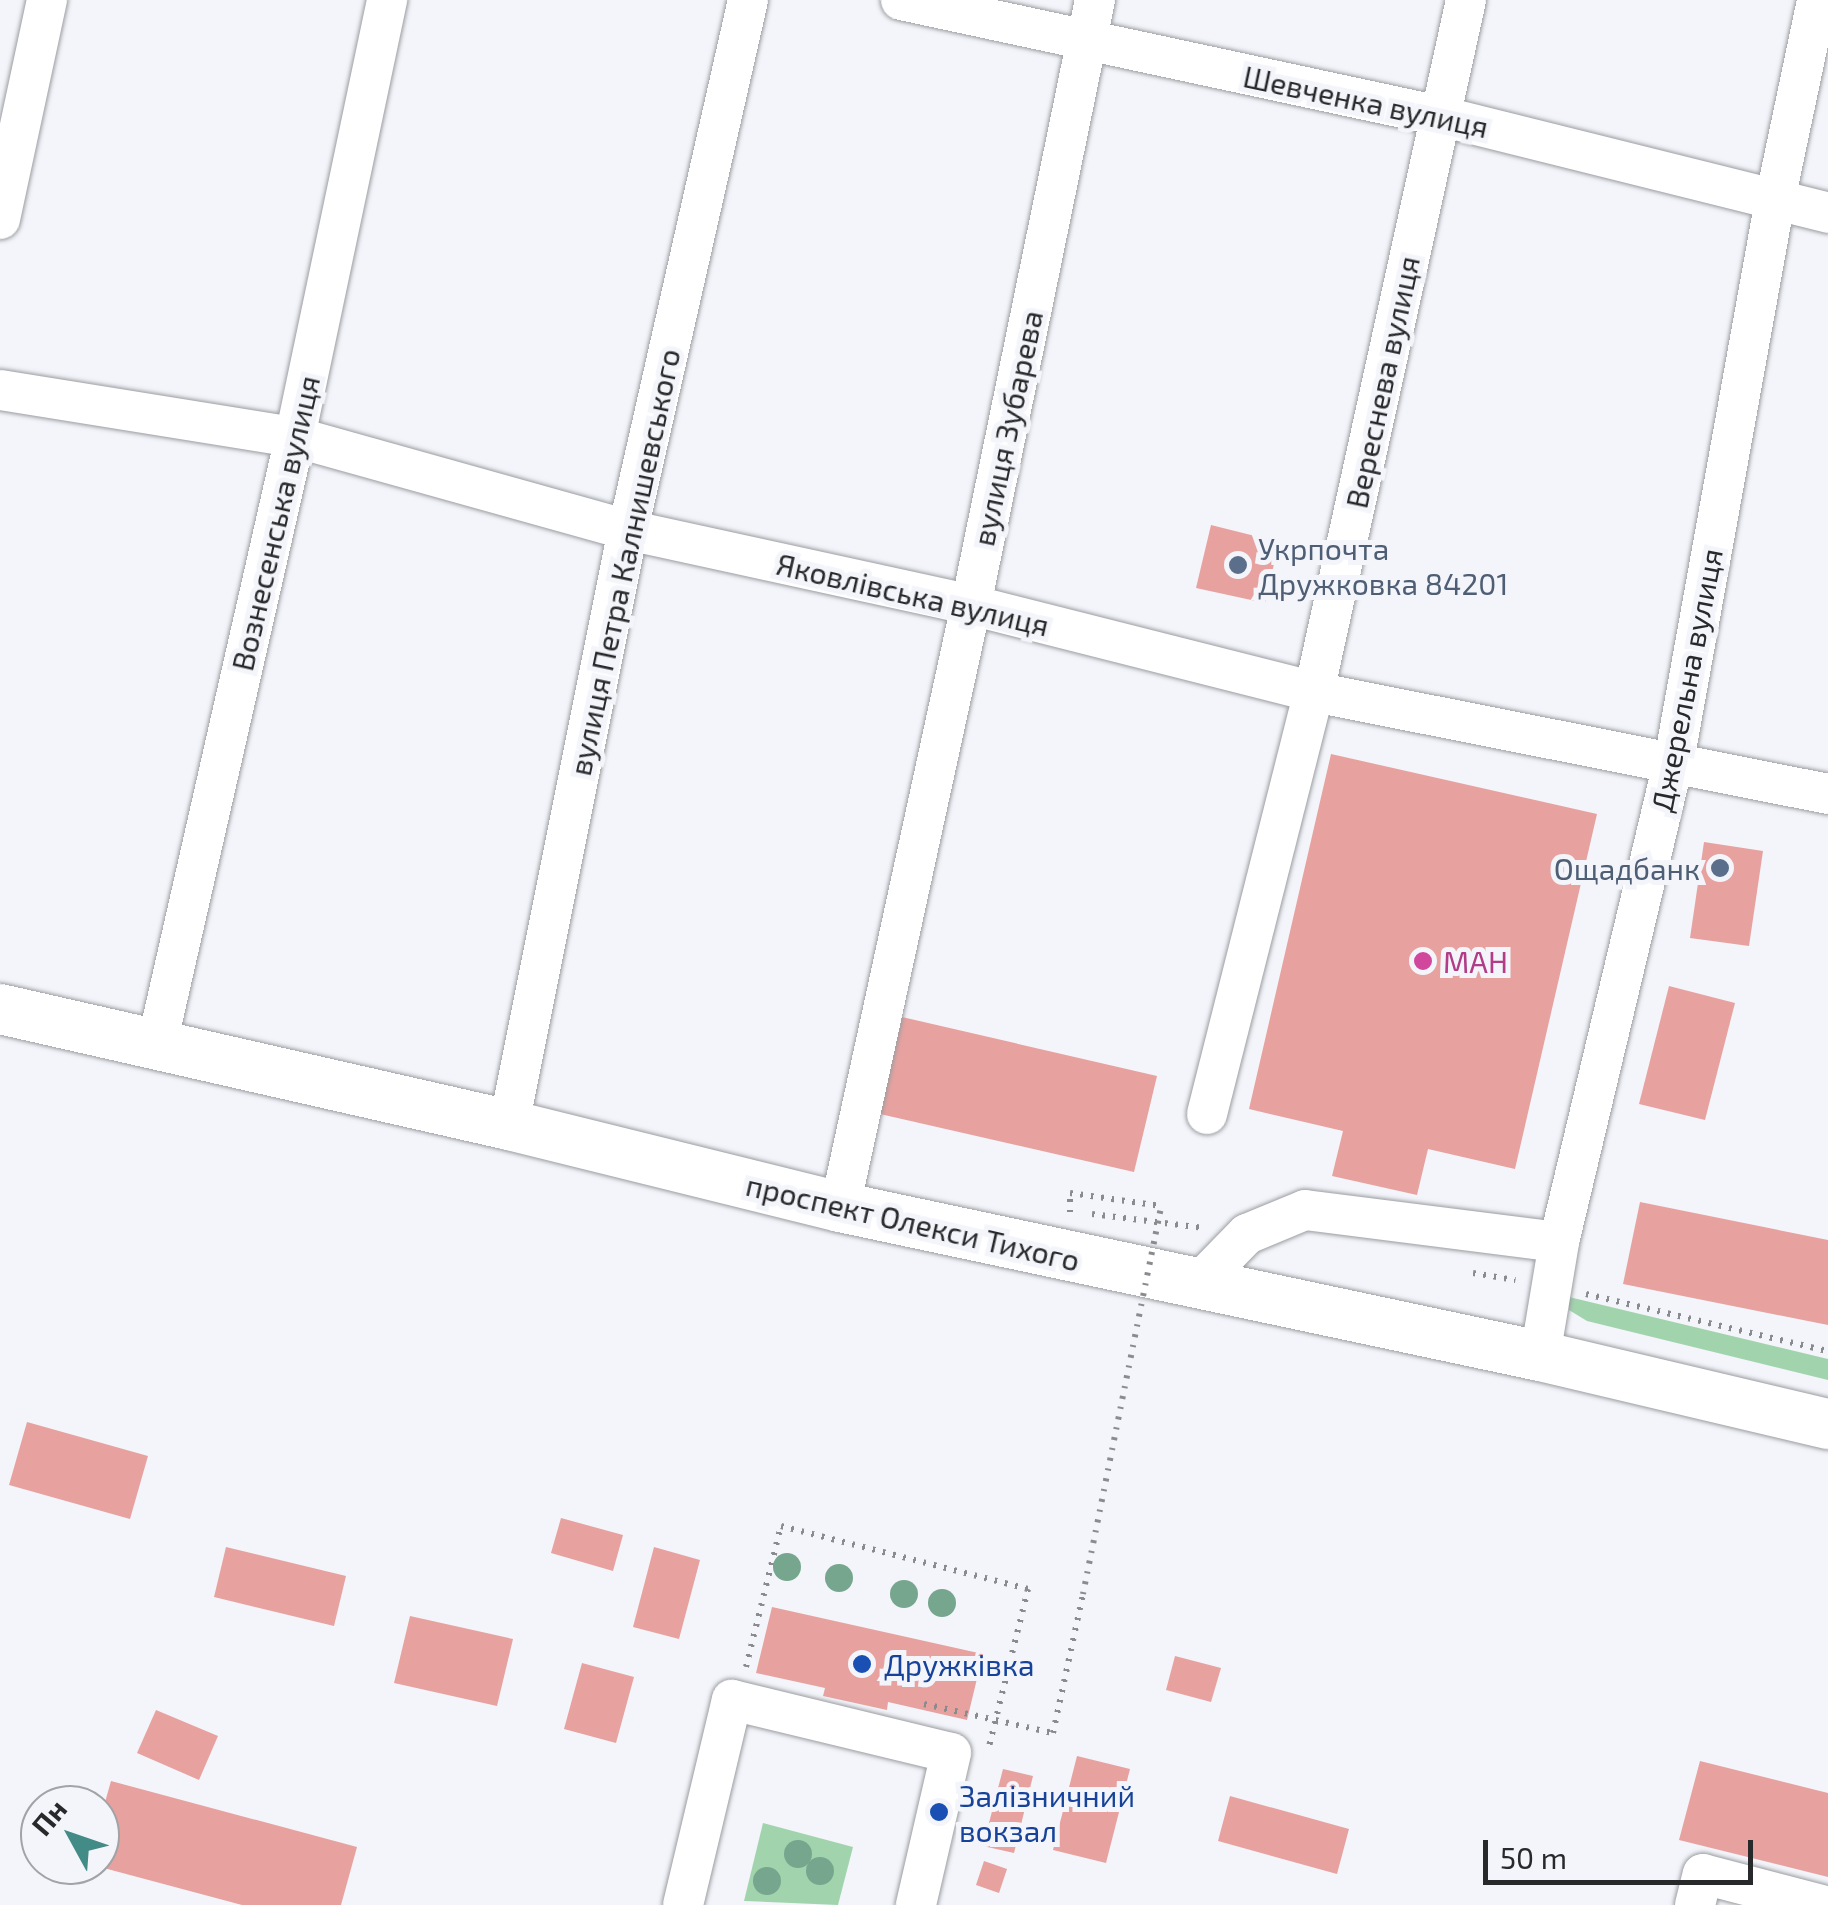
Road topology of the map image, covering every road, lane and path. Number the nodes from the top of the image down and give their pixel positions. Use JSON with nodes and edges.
{"nodes":[{"id":1,"x":47,"y":0,"type":"edge"},
{"id":2,"x":386,"y":0,"type":"edge"},
{"id":3,"x":748,"y":0,"type":"edge"},
{"id":4,"x":901,"y":0,"type":"edge"},
{"id":5,"x":1095,"y":0,"type":"edge"},
{"id":6,"x":1466,"y":0,"type":"edge"},
{"id":7,"x":1816,"y":0,"type":"edge"},
{"id":8,"x":1086,"y":41,"type":"junction"},
{"id":9,"x":1440,"y":116,"type":"junction"},
{"id":10,"x":1775,"y":200,"type":"junction"},
{"id":11,"x":1828,"y":212,"type":"edge"},
{"id":12,"x":0,"y":218,"type":"edge"},
{"id":13,"x":0,"y":390,"type":"edge"},
{"id":14,"x":295,"y":437,"type":"junction"},
{"id":15,"x":628,"y":530,"type":"junction"},
{"id":16,"x":971,"y":606,"type":"junction"},
{"id":17,"x":1314,"y":692,"type":"junction"},
{"id":18,"x":1674,"y":761,"type":"junction"},
{"id":19,"x":1828,"y":794,"type":"edge"},
{"id":20,"x":0,"y":1009,"type":"edge"},
{"id":21,"x":158,"y":1044,"type":"junction"},
{"id":22,"x":1207,"y":1114,"type":"dead end"},
{"id":23,"x":509,"y":1125,"type":"junction"},
{"id":24,"x":840,"y":1207,"type":"junction"},
{"id":25,"x":1247,"y":1234,"type":"junction"},
{"id":26,"x":1559,"y":1242,"type":"junction"},
{"id":27,"x":1456,"y":1270,"type":"dead end"},
{"id":28,"x":1196,"y":1286,"type":"junction"},
{"id":29,"x":1552,"y":1286,"type":"junction"},
{"id":30,"x":1828,"y":1351,"type":"edge"},
{"id":31,"x":1540,"y":1356,"type":"junction"},
{"id":32,"x":1828,"y":1424,"type":"edge"},
{"id":33,"x":764,"y":1670,"type":"dead end"},
{"id":34,"x":918,"y":1703,"type":"dead end"},
{"id":35,"x":996,"y":1719,"type":"junction"},
{"id":36,"x":684,"y":1905,"type":"edge"},
{"id":37,"x":916,"y":1905,"type":"edge"},
{"id":38,"x":1696,"y":1905,"type":"edge"},
{"id":39,"x":1821,"y":1905,"type":"edge"}],
"edges":[{"from":1,"to":12,"type":"street"},
{"from":2,"to":14,"type":"street","name":"Вознесенська вулиця"},
{"from":3,"to":15,"type":"street","name":"вулиця Петра Калнишевського"},
{"from":4,"to":8,"type":"street","name":"Шевченка вулиця"},
{"from":5,"to":8,"type":"street","name":"вулиця Зубарева"},
{"from":6,"to":9,"type":"street","name":"Вереснева вулиця"},
{"from":7,"to":10,"type":"street","name":"Джерельна вулиця"},
{"from":8,"to":9,"type":"street","name":"Шевченка вулиця"},
{"from":8,"to":16,"type":"street","name":"вулиця Зубарева"},
{"from":9,"to":10,"type":"street","name":"Шевченка вулиця"},
{"from":9,"to":17,"type":"street","name":"Вереснева вулиця"},
{"from":10,"to":11,"type":"street","name":"Шевченка вулиця"},
{"from":10,"to":18,"type":"street","name":"Джерельна вулиця"},
{"from":13,"to":14,"type":"street","name":"Яковлівська вулиця"},
{"from":14,"to":15,"type":"street","name":"Яковлівська вулиця"},
{"from":14,"to":21,"type":"street","name":"Вознесенська вулиця"},
{"from":15,"to":16,"type":"street","name":"Яковлівська вулиця"},
{"from":15,"to":23,"type":"street","name":"вулиця Петра Калнишевського"},
{"from":16,"to":17,"type":"street","name":"Яковлівська вулиця"},
{"from":16,"to":24,"type":"street","name":"вулиця Зубарева"},
{"from":17,"to":18,"type":"street","name":"Яковлівська вулиця"},
{"from":17,"to":22,"type":"street","name":"Вереснева вулиця"},
{"from":18,"to":19,"type":"street","name":"Яковлівська вулиця"},
{"from":18,"to":26,"type":"street","name":"Джерельна вулиця"},
{"from":20,"to":21,"type":"main road","name":"проспект Олекси Тихого"},
{"from":21,"to":23,"type":"main road","name":"проспект Олекси Тихого"},
{"from":23,"to":24,"type":"main road","name":"проспект Олекси Тихого"},
{"from":24,"to":28,"type":"main road","name":"проспект Олекси Тихого"},
{"from":25,"to":26,"type":"street"},
{"from":25,"to":28,"type":"street"},
{"from":25,"to":35,"type":"path","bridge":true},
{"from":26,"to":29,"type":"street","name":"Джерельна вулиця"},
{"from":27,"to":29,"type":"path"},
{"from":28,"to":31,"type":"main road","name":"проспект Олекси Тихого"},
{"from":29,"to":30,"type":"path"},
{"from":29,"to":31,"type":"street","name":"Джерельна вулиця"},
{"from":31,"to":32,"type":"main road","name":"проспект Олекси Тихого"},
{"from":33,"to":35,"type":"path"},
{"from":34,"to":35,"type":"path"},
{"from":36,"to":37,"type":"street"},
{"from":38,"to":39,"type":"street"}]}
